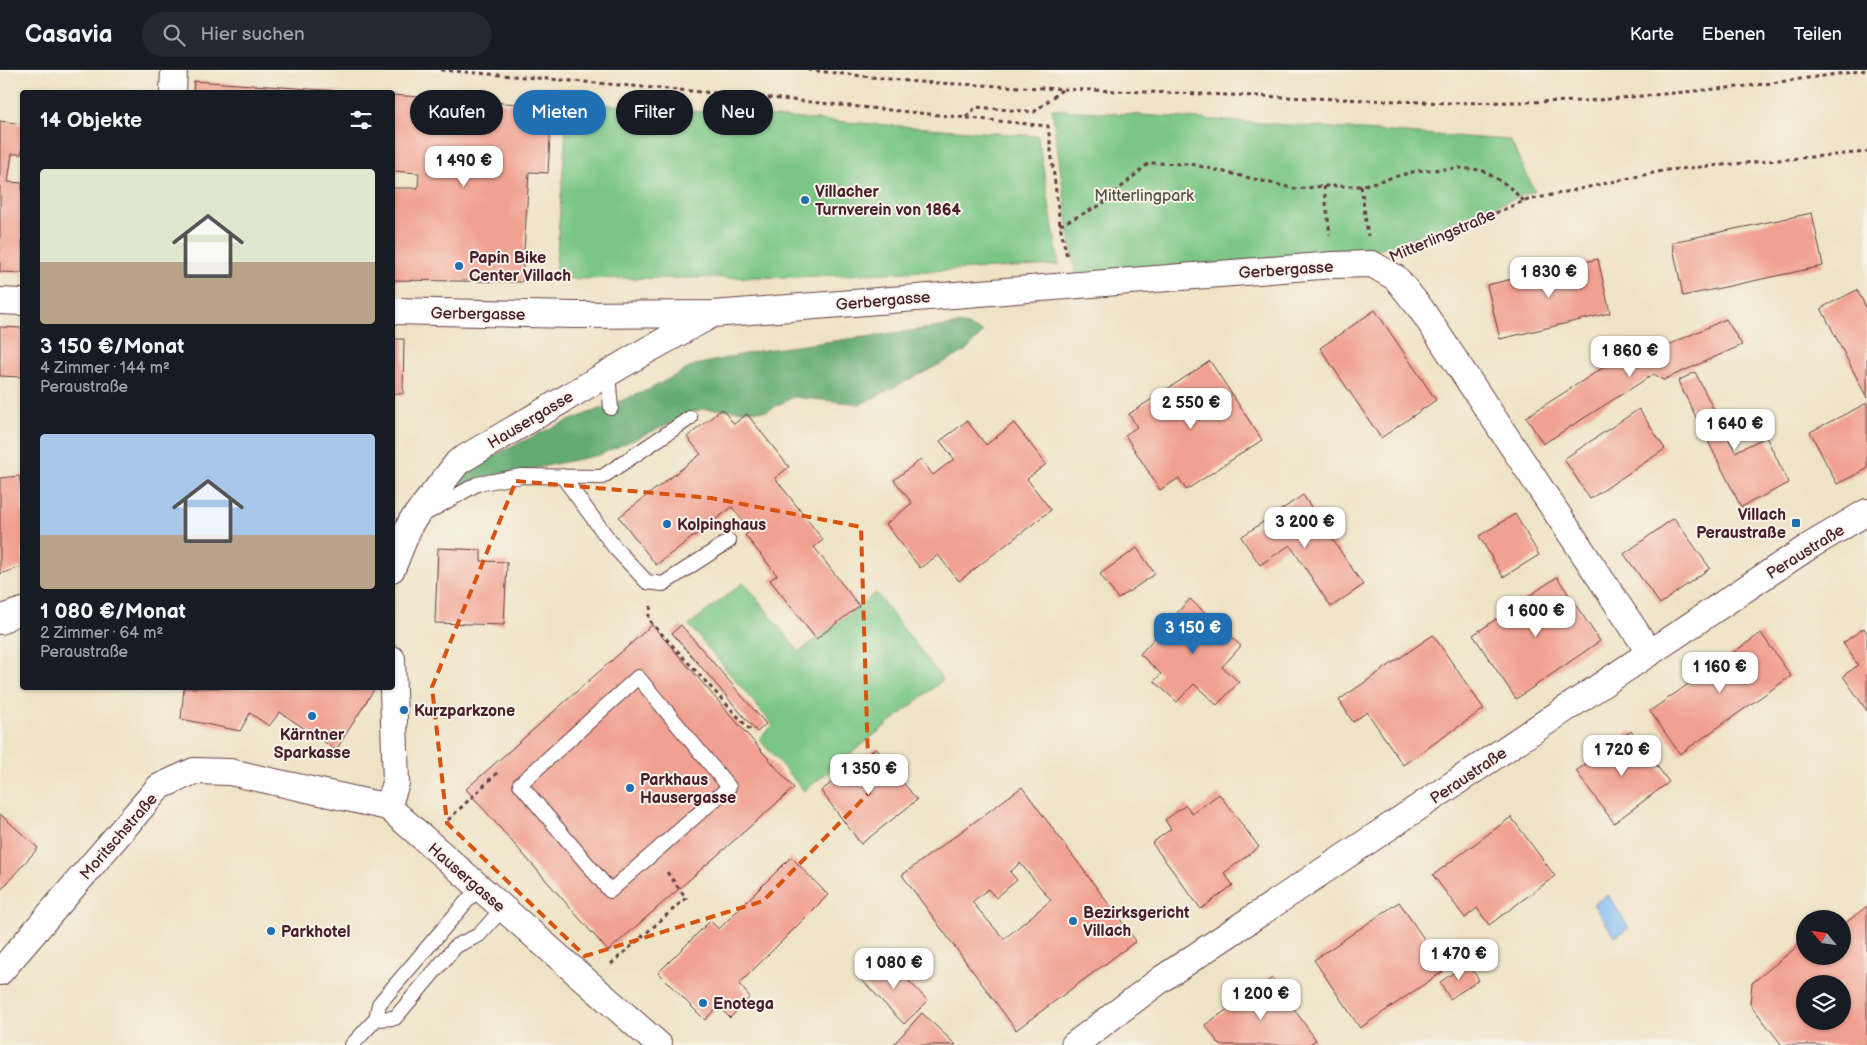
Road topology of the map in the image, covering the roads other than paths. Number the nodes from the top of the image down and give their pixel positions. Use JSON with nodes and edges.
{"nodes":[{"id":1,"x":174,"y":70,"type":"edge"},
{"id":2,"x":172,"y":90,"type":"edge"},
{"id":3,"x":1372,"y":264,"type":"joint"},
{"id":4,"x":0,"y":301,"type":"edge"},
{"id":5,"x":20,"y":302,"type":"edge"},
{"id":6,"x":395,"y":311,"type":"edge"},
{"id":7,"x":713,"y":314,"type":"junction"},
{"id":8,"x":608,"y":374,"type":"junction"},
{"id":9,"x":611,"y":408,"type":"dead end"},
{"id":10,"x":690,"y":418,"type":"dead end"},
{"id":11,"x":562,"y":476,"type":"junction"},
{"id":12,"x":1867,"y":512,"type":"edge"},
{"id":13,"x":411,"y":522,"type":"junction"},
{"id":14,"x":728,"y":541,"type":"dead end"},
{"id":15,"x":395,"y":562,"type":"edge"},
{"id":16,"x":1650,"y":653,"type":"junction"},
{"id":17,"x":393,"y":690,"type":"edge"},
{"id":18,"x":388,"y":807,"type":"junction"},
{"id":19,"x":654,"y":854,"type":"joint"},
{"id":20,"x":479,"y":887,"type":"junction"},
{"id":21,"x":503,"y":908,"type":"junction"},
{"id":22,"x":0,"y":972,"type":"edge"},
{"id":23,"x":376,"y":1019,"type":"junction"},
{"id":24,"x":352,"y":1045,"type":"edge"},
{"id":25,"x":659,"y":1045,"type":"edge"},
{"id":26,"x":1074,"y":1045,"type":"edge"}],
"edges":[{"from":1,"to":2,"type":"street"},
{"from":3,"to":7,"type":"street","name":"Gerbergasse"},
{"from":3,"to":16,"type":"street","name":"Mitterlingstraße"},
{"from":4,"to":5,"type":"street"},
{"from":6,"to":7,"type":"street","name":"Gerbergasse"},
{"from":7,"to":8,"type":"street","name":"Hausergasse"},
{"from":8,"to":9,"type":"lane"},
{"from":8,"to":13,"type":"street","name":"Hausergasse"},
{"from":10,"to":11,"type":"lane"},
{"from":11,"to":13,"type":"lane"},
{"from":11,"to":14,"type":"lane"},
{"from":12,"to":16,"type":"street","name":"Peraustraße"},
{"from":13,"to":15,"type":"street","name":"Hausergasse"},
{"from":16,"to":26,"type":"street","name":"Peraustraße"},
{"from":17,"to":18,"type":"street"},
{"from":18,"to":20,"type":"street","name":"Hausergasse"},
{"from":18,"to":22,"type":"street","name":"Moritschstraße"},
{"from":19,"to":19,"type":"lane"},
{"from":20,"to":21,"type":"street","name":"Hausergasse"},
{"from":20,"to":23,"type":"lane"},
{"from":21,"to":23,"type":"lane"},
{"from":21,"to":25,"type":"street","name":"Hausergasse"},
{"from":23,"to":24,"type":"lane"}]}
